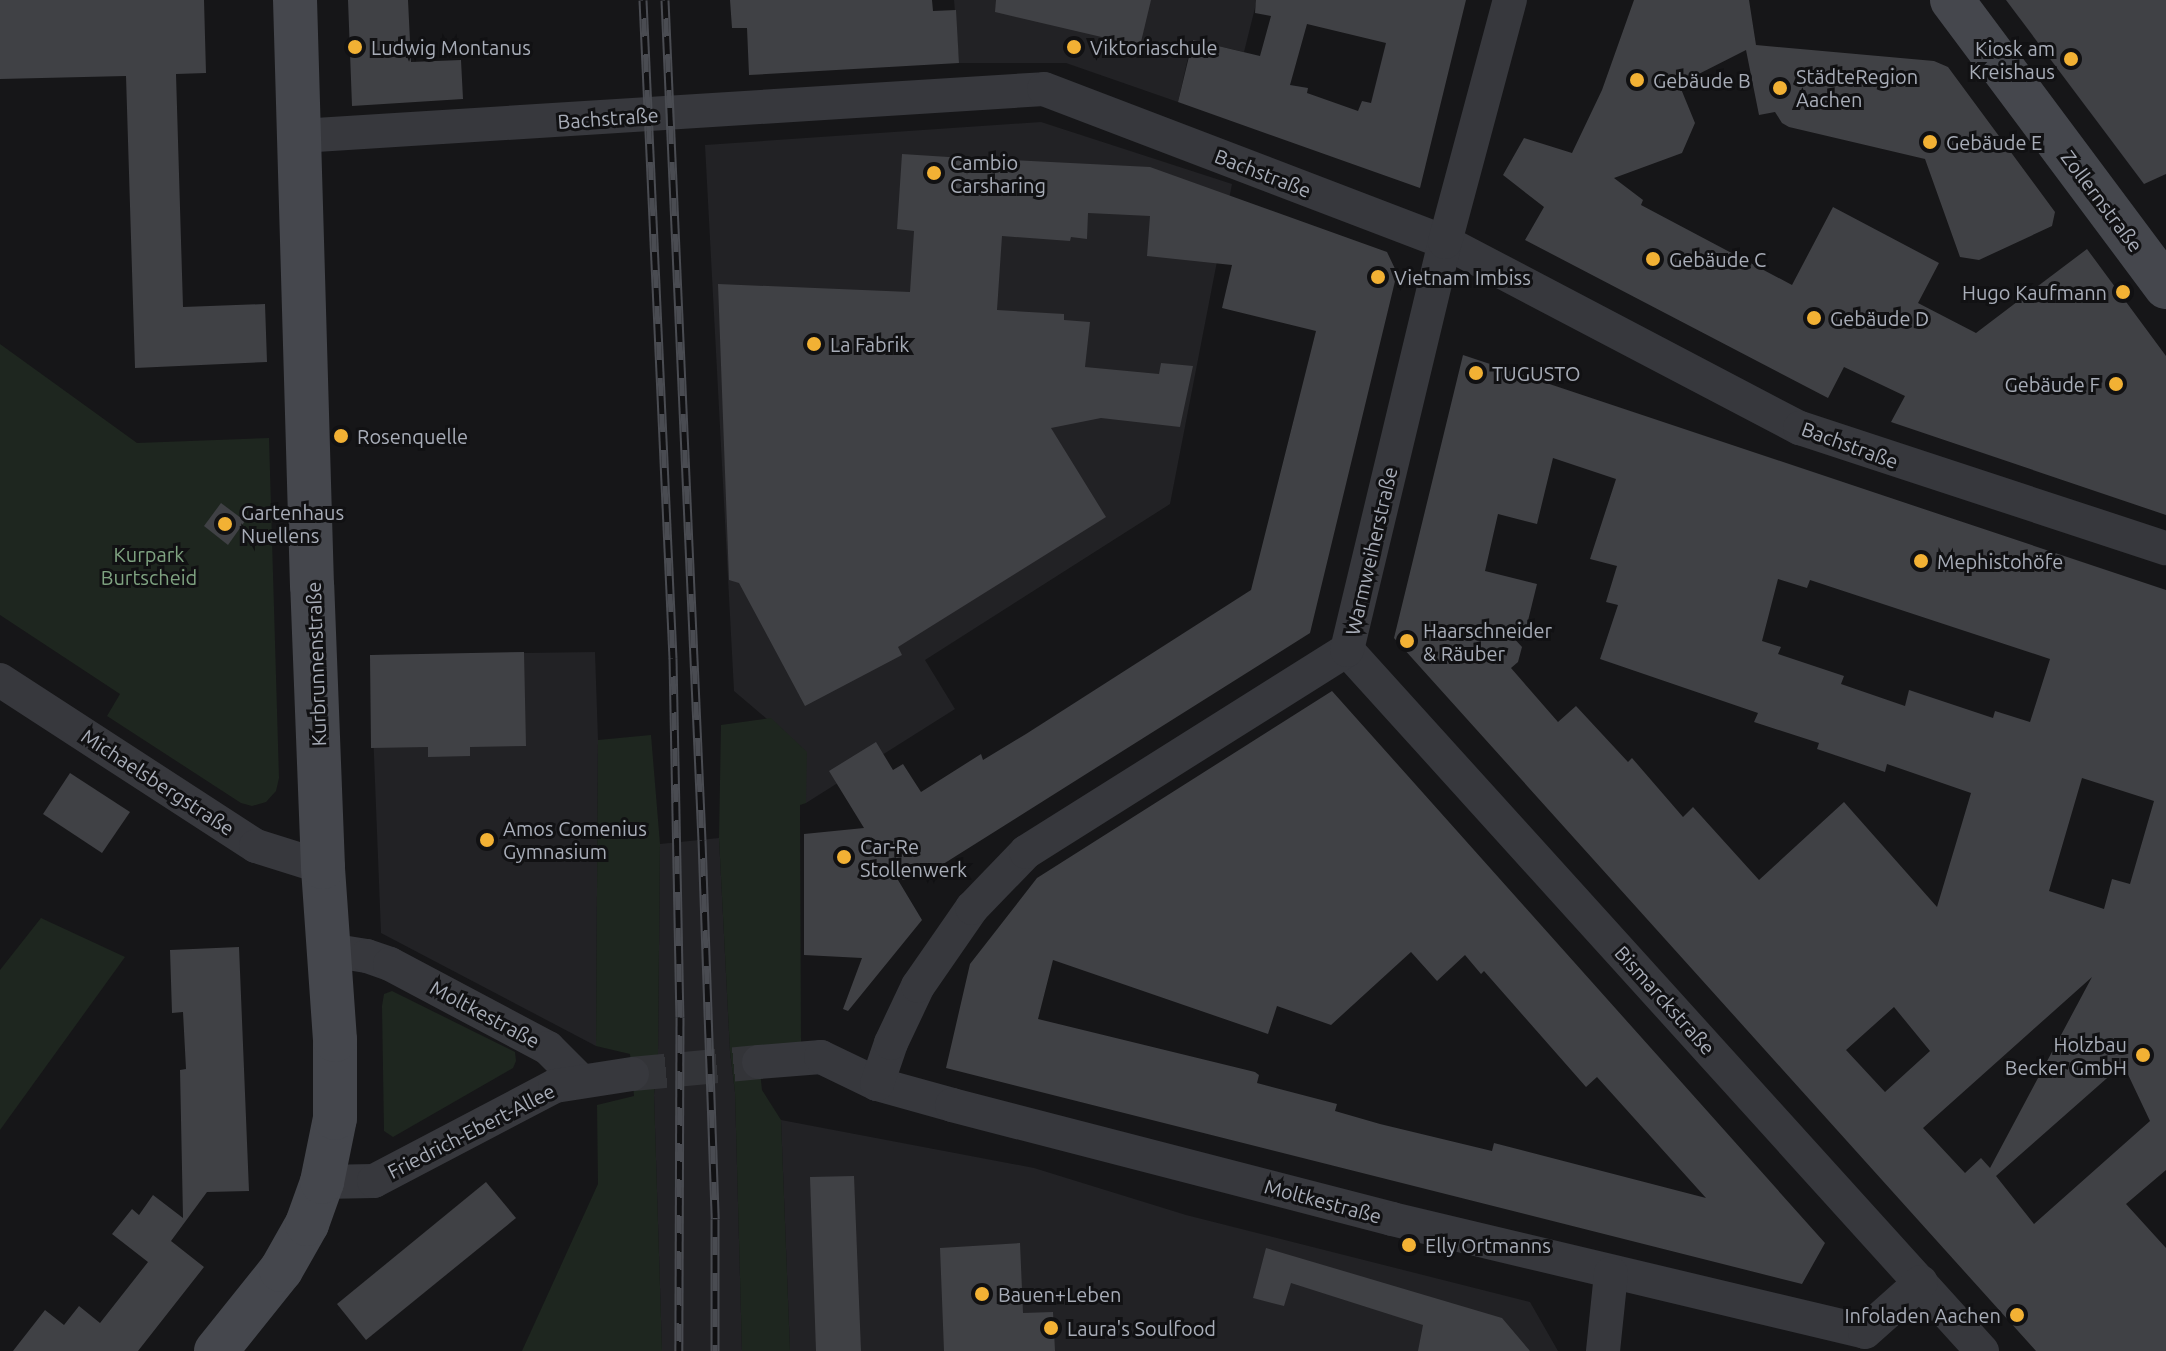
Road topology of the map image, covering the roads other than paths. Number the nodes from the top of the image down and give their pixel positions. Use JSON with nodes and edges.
{"nodes":[{"id":1,"x":295,"y":0,"type":"edge"},
{"id":2,"x":1510,"y":0,"type":"edge"},
{"id":3,"x":1952,"y":0,"type":"edge"},
{"id":4,"x":300,"y":136,"type":"junction"},
{"id":5,"x":1445,"y":242,"type":"junction"},
{"id":6,"x":2166,"y":287,"type":"edge"},
{"id":7,"x":2166,"y":548,"type":"edge"},
{"id":8,"x":1347,"y":650,"type":"junction"},
{"id":9,"x":0,"y":680,"type":"edge"},
{"id":10,"x":323,"y":867,"type":"junction"},
{"id":11,"x":329,"y":950,"type":"junction"},
{"id":12,"x":759,"y":1062,"type":"tunnel mouth"},
{"id":13,"x":632,"y":1074,"type":"tunnel mouth"},
{"id":14,"x":581,"y":1081,"type":"junction"},
{"id":15,"x":877,"y":1084,"type":"junction"},
{"id":16,"x":322,"y":1182,"type":"junction"},
{"id":17,"x":1611,"y":1273,"type":"junction"},
{"id":18,"x":1921,"y":1282,"type":"junction"},
{"id":19,"x":216,"y":1351,"type":"edge"},
{"id":20,"x":1603,"y":1351,"type":"edge"},
{"id":21,"x":1982,"y":1351,"type":"edge"}],
"edges":[{"from":1,"to":4,"type":"main road","name":"Kurbrunnenstraße"},
{"from":2,"to":5,"type":"street","name":"Warmweiherstraße"},
{"from":3,"to":6,"type":"main road","name":"Zollernstraße"},
{"from":4,"to":5,"type":"street","name":"Bachstraße"},
{"from":4,"to":10,"type":"main road","name":"Kurbrunnenstraße"},
{"from":5,"to":7,"type":"street","name":"Bachstraße"},
{"from":5,"to":8,"type":"street","name":"Warmweiherstraße"},
{"from":8,"to":15,"type":"street","name":"Warmweiherstraße"},
{"from":8,"to":18,"type":"street","name":"Bismarckstraße"},
{"from":9,"to":10,"type":"street","name":"Michaelsbergstraße"},
{"from":10,"to":11,"type":"main road","name":"Kurbrunnenstraße"},
{"from":11,"to":14,"type":"street","name":"Moltkestraße"},
{"from":11,"to":16,"type":"main road","name":"Kurbrunnenstraße"},
{"from":12,"to":15,"type":"street","name":"Moltkestraße"},
{"from":13,"to":14,"type":"street"},
{"from":14,"to":16,"type":"street","name":"Friedrich-Ebert-Allee"},
{"from":15,"to":17,"type":"street","name":"Moltkestraße"},
{"from":16,"to":19,"type":"main road"},
{"from":17,"to":18,"type":"street","name":"Moltkestraße"},
{"from":17,"to":20,"type":"street"},
{"from":18,"to":21,"type":"street","name":"Bismarckstraße"}]}
